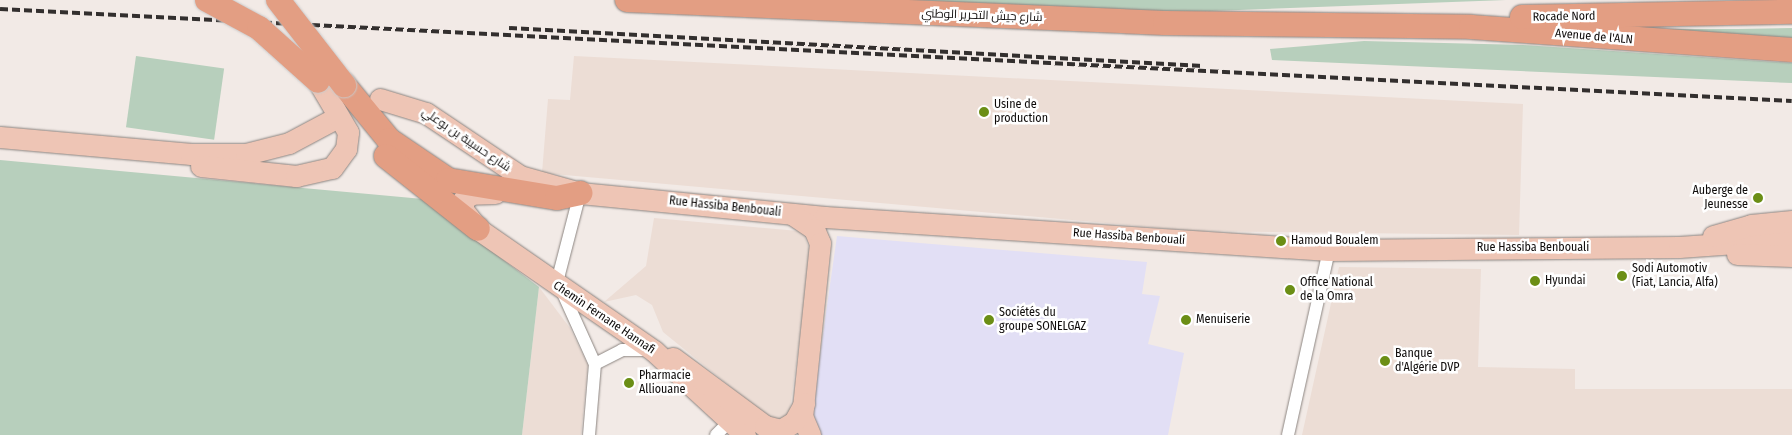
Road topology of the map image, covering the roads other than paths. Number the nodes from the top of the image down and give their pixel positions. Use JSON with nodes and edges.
{"nodes":[{"id":1,"x":207,"y":0,"type":"edge"},
{"id":2,"x":278,"y":0,"type":"edge"},
{"id":3,"x":627,"y":0,"type":"edge"},
{"id":4,"x":1792,"y":12,"type":"edge"},
{"id":5,"x":1336,"y":25,"type":"junction"},
{"id":6,"x":1792,"y":50,"type":"edge"},
{"id":7,"x":318,"y":80,"type":"junction"},
{"id":8,"x":380,"y":100,"type":"dead end"},
{"id":9,"x":334,"y":119,"type":"dead end"},
{"id":10,"x":0,"y":137,"type":"edge"},
{"id":11,"x":107,"y":148,"type":"junction"},
{"id":12,"x":500,"y":190,"type":"junction"},
{"id":13,"x":580,"y":193,"type":"junction"},
{"id":14,"x":790,"y":214,"type":"junction"},
{"id":15,"x":1792,"y":221,"type":"edge"},
{"id":16,"x":478,"y":230,"type":"junction"},
{"id":17,"x":1792,"y":239,"type":"edge"},
{"id":18,"x":1680,"y":247,"type":"junction"},
{"id":19,"x":1329,"y":250,"type":"junction"},
{"id":20,"x":1792,"y":256,"type":"edge"},
{"id":21,"x":558,"y":288,"type":"junction"},
{"id":22,"x":654,"y":351,"type":"junction"},
{"id":23,"x":595,"y":364,"type":"junction"},
{"id":24,"x":804,"y":404,"type":"junction"},
{"id":25,"x":722,"y":429,"type":"edge"},
{"id":26,"x":589,"y":435,"type":"edge"},
{"id":27,"x":745,"y":435,"type":"edge"},
{"id":28,"x":810,"y":435,"type":"edge"},
{"id":29,"x":1288,"y":435,"type":"edge"}],
"edges":[{"from":1,"to":7,"type":"highway","bridge":true},
{"from":2,"to":12,"type":"highway","bridge":true},
{"from":3,"to":5,"type":"highway","name":"شارع جيش التحرير الوطني"},
{"from":4,"to":5,"type":"highway","name":"Rocade Nord"},
{"from":5,"to":6,"type":"highway","name":"Avenue de l'ALN"},
{"from":7,"to":11,"type":"main road"},
{"from":7,"to":16,"type":"highway"},
{"from":8,"to":13,"type":"main road","name":"شارع حسيبة بن بوعلي"},
{"from":9,"to":11,"type":"main road"},
{"from":10,"to":11,"type":"main road"},
{"from":12,"to":13,"type":"highway"},
{"from":12,"to":16,"type":"main road","name":"Chemin Fernane Hannafi"},
{"from":13,"to":14,"type":"main road","name":"Rue Hassiba Benbouali"},
{"from":13,"to":21,"type":"street"},
{"from":14,"to":19,"type":"main road","name":"Rue Hassiba Benbouali"},
{"from":14,"to":24,"type":"main road"},
{"from":15,"to":18,"type":"main road"},
{"from":16,"to":21,"type":"main road","name":"Chemin Fernane Hannafi"},
{"from":17,"to":18,"type":"main road"},
{"from":18,"to":19,"type":"main road","name":"Rue Hassiba Benbouali"},
{"from":18,"to":20,"type":"main road"},
{"from":19,"to":29,"type":"street"},
{"from":21,"to":22,"type":"main road","name":"Chemin Fernane Hannafi"},
{"from":21,"to":23,"type":"street"},
{"from":22,"to":23,"type":"street"},
{"from":22,"to":24,"type":"main road"},
{"from":22,"to":25,"type":"main road","name":"Chemin Fernane Hannafi"},
{"from":23,"to":26,"type":"street"},
{"from":24,"to":28,"type":"main road"},
{"from":25,"to":27,"type":"main road","name":"Chemin Fernane Hannafi"}]}
